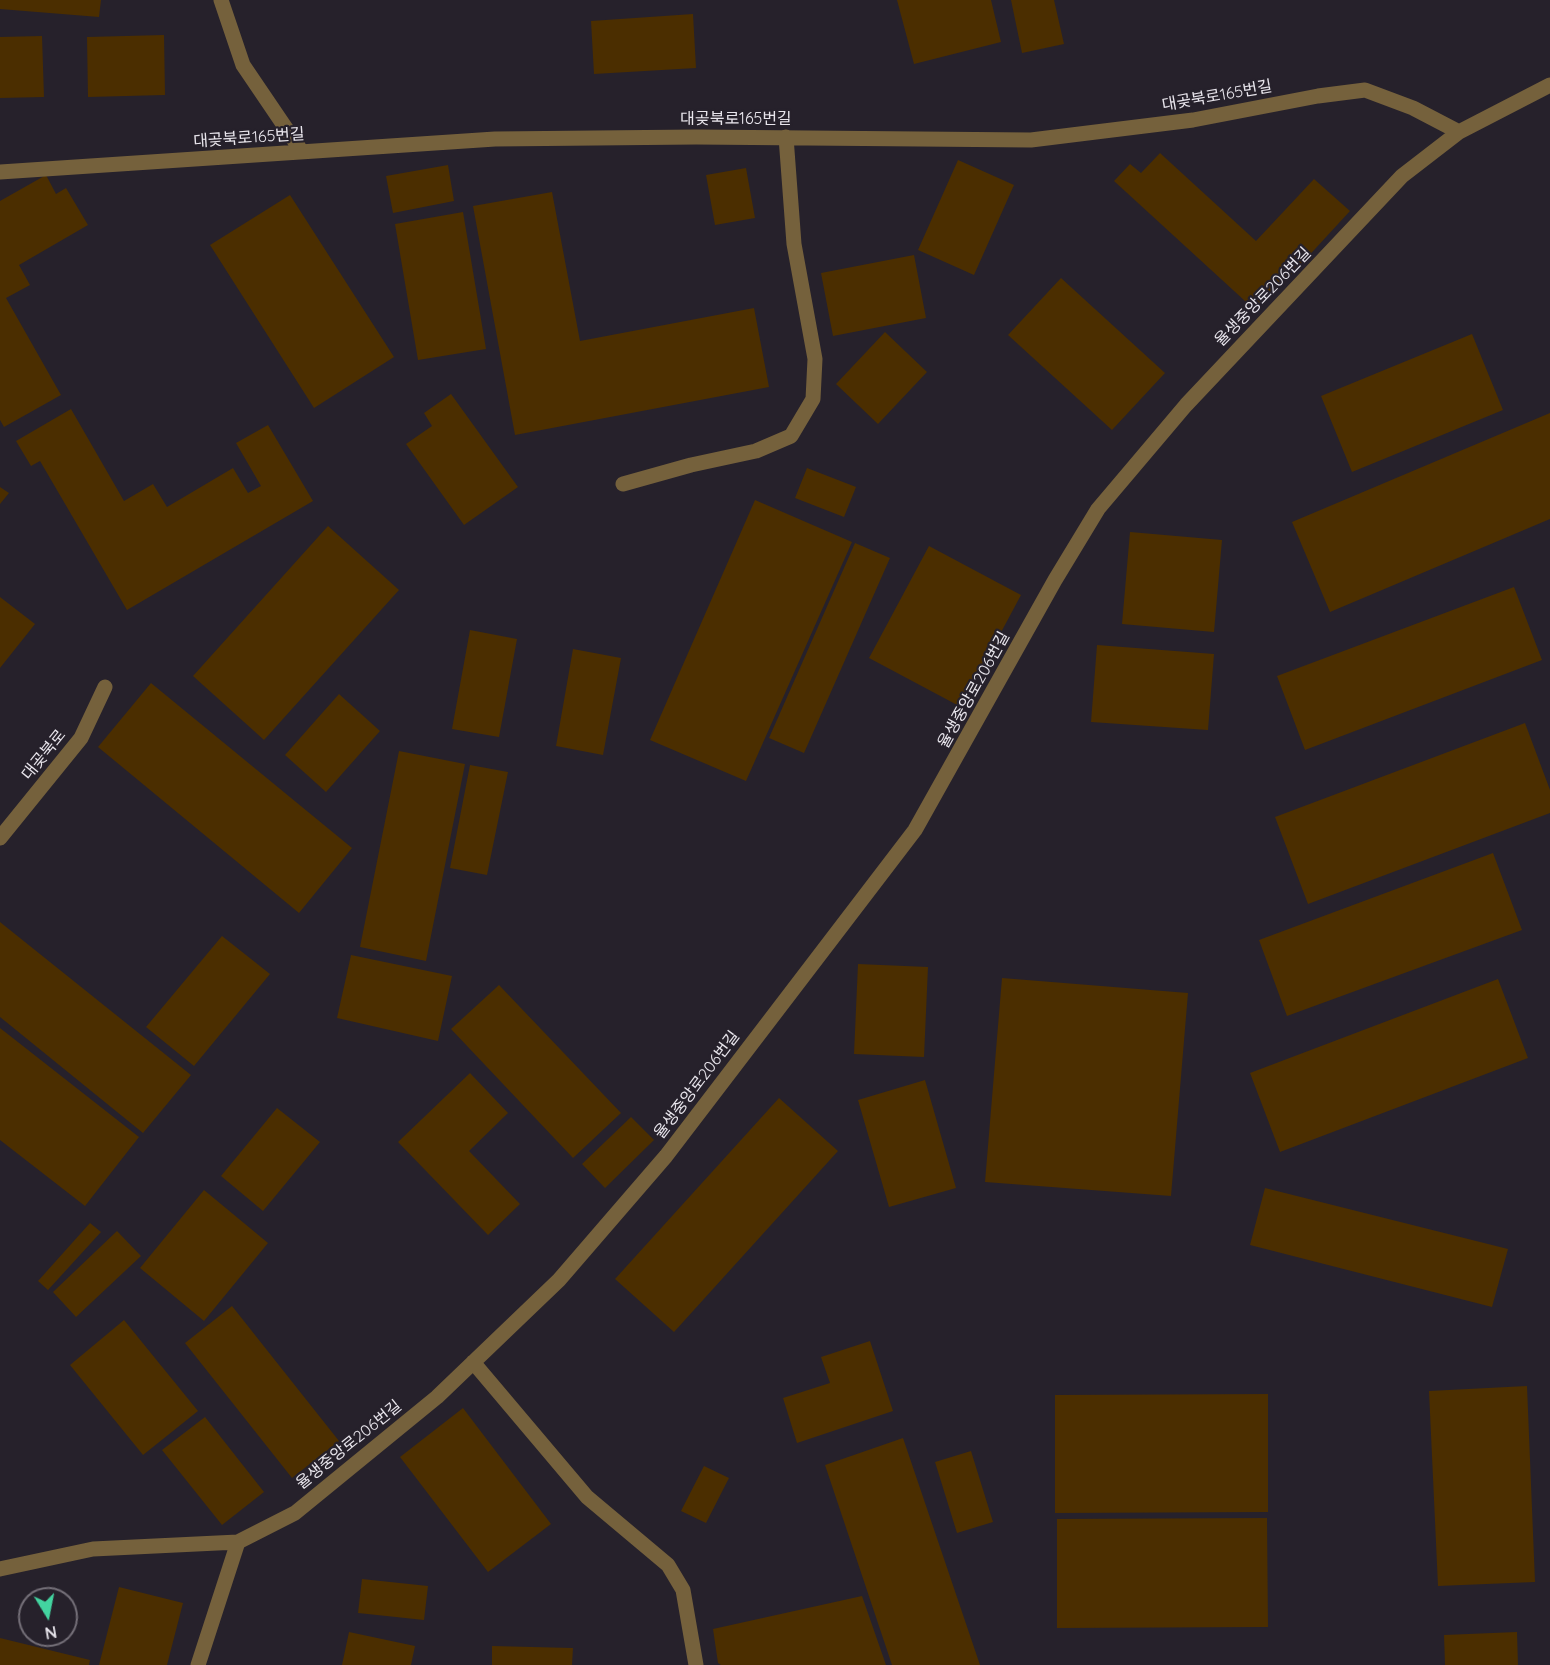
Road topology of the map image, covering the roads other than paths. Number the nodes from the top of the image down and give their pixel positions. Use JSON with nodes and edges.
{"nodes":[{"id":1,"x":221,"y":0,"type":"edge"},
{"id":2,"x":1550,"y":85,"type":"edge"},
{"id":3,"x":1459,"y":132,"type":"junction"},
{"id":4,"x":786,"y":137,"type":"junction"},
{"id":5,"x":303,"y":152,"type":"junction"},
{"id":6,"x":0,"y":172,"type":"edge"},
{"id":7,"x":623,"y":484,"type":"dead end"},
{"id":8,"x":105,"y":687,"type":"dead end"},
{"id":9,"x":0,"y":838,"type":"edge"},
{"id":10,"x":473,"y":1362,"type":"junction"},
{"id":11,"x":238,"y":1542,"type":"junction"},
{"id":12,"x":0,"y":1569,"type":"edge"},
{"id":13,"x":198,"y":1665,"type":"edge"},
{"id":14,"x":696,"y":1665,"type":"edge"}],
"edges":[{"from":1,"to":5,"type":"street"},
{"from":2,"to":3,"type":"street","name":"율생중앙로206번길"},
{"from":3,"to":4,"type":"street","name":"대곶북로165번길"},
{"from":3,"to":10,"type":"street","name":"율생중앙로206번길"},
{"from":4,"to":5,"type":"street","name":"대곶북로165번길"},
{"from":4,"to":7,"type":"street"},
{"from":5,"to":6,"type":"street","name":"대곶북로165번길"},
{"from":8,"to":9,"type":"street","name":"대곶북로"},
{"from":10,"to":11,"type":"street","name":"율생중앙로206번길"},
{"from":10,"to":14,"type":"street"},
{"from":11,"to":12,"type":"street","name":"율생중앙로206번길"},
{"from":11,"to":13,"type":"street"}]}
